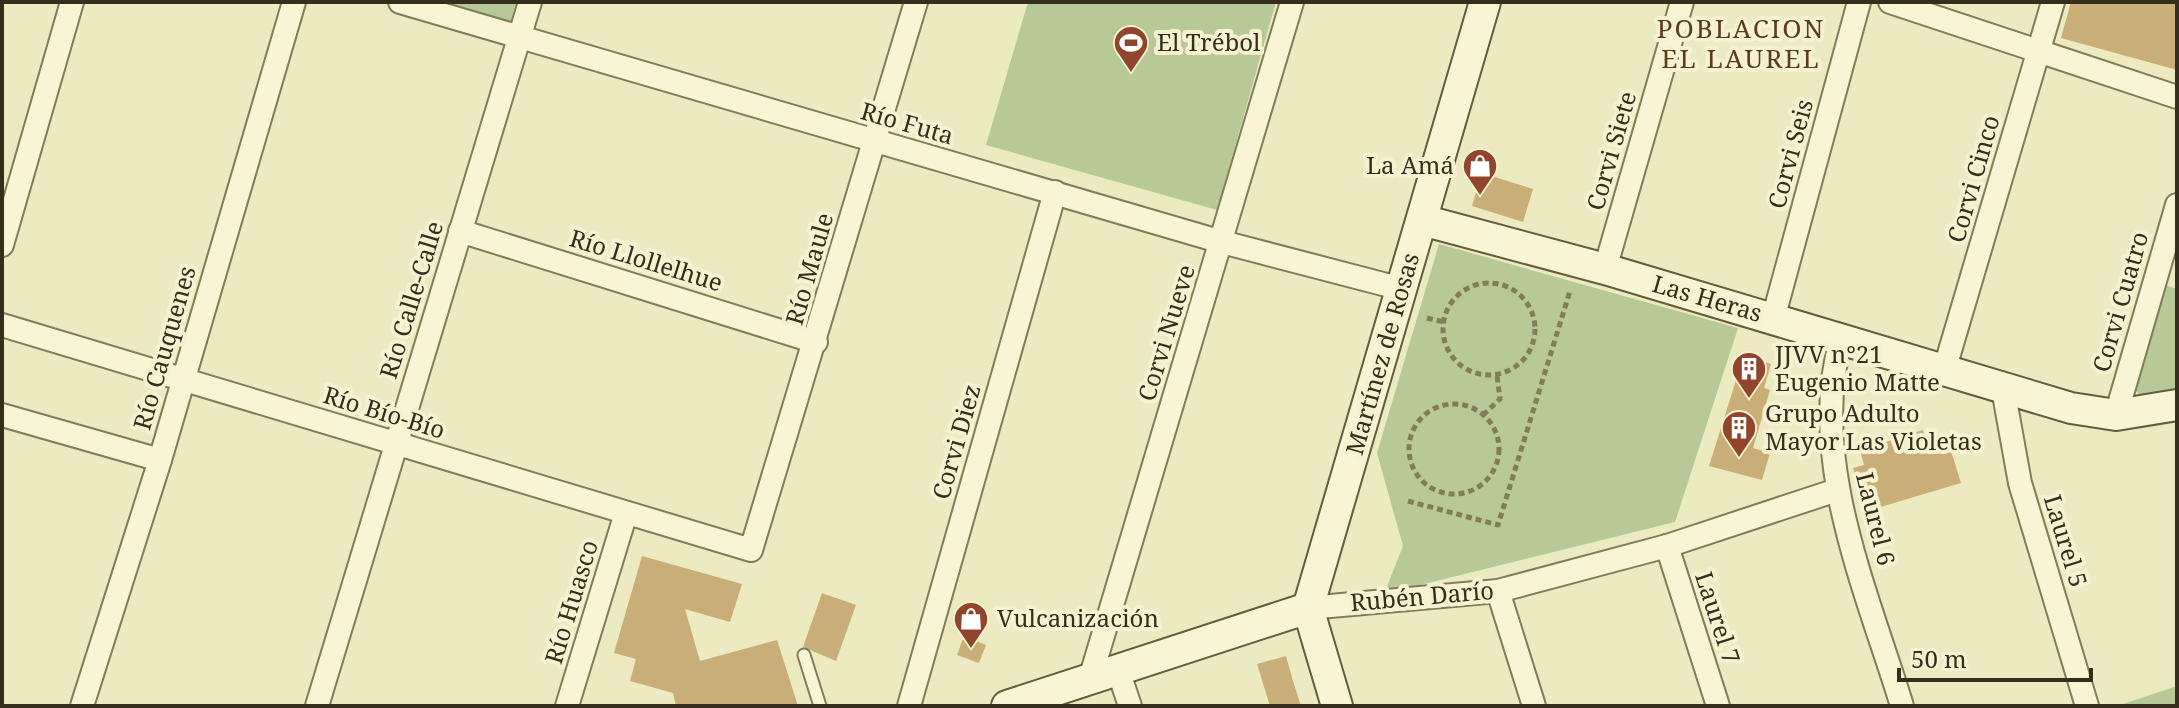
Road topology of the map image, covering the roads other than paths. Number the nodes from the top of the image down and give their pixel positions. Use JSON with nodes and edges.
{"nodes":[{"id":1,"x":72,"y":2,"type":"edge"},
{"id":2,"x":294,"y":2,"type":"edge"},
{"id":3,"x":400,"y":2,"type":"edge"},
{"id":4,"x":530,"y":2,"type":"edge"},
{"id":5,"x":916,"y":2,"type":"edge"},
{"id":6,"x":1292,"y":2,"type":"edge"},
{"id":7,"x":1485,"y":2,"type":"edge"},
{"id":8,"x":1682,"y":2,"type":"edge"},
{"id":9,"x":1859,"y":2,"type":"edge"},
{"id":10,"x":1890,"y":2,"type":"edge"},
{"id":11,"x":2053,"y":2,"type":"edge"},
{"id":12,"x":520,"y":36,"type":"junction"},
{"id":13,"x":2038,"y":53,"type":"junction"},
{"id":14,"x":2177,"y":97,"type":"edge"},
{"id":15,"x":875,"y":142,"type":"junction"},
{"id":16,"x":1055,"y":192,"type":"junction"},
{"id":17,"x":2177,"y":205,"type":"edge"},
{"id":18,"x":1422,"y":220,"type":"junction"},
{"id":19,"x":460,"y":231,"type":"junction"},
{"id":20,"x":1222,"y":242,"type":"junction"},
{"id":21,"x":2,"y":245,"type":"edge"},
{"id":22,"x":1605,"y":269,"type":"junction"},
{"id":23,"x":1402,"y":289,"type":"junction"},
{"id":24,"x":1773,"y":319,"type":"junction"},
{"id":25,"x":2,"y":325,"type":"edge"},
{"id":26,"x":1841,"y":340,"type":"junction"},
{"id":27,"x":816,"y":342,"type":"junction"},
{"id":28,"x":1944,"y":371,"type":"junction"},
{"id":29,"x":183,"y":379,"type":"junction"},
{"id":30,"x":2003,"y":389,"type":"junction"},
{"id":31,"x":2177,"y":405,"type":"edge"},
{"id":32,"x":2,"y":415,"type":"edge"},
{"id":33,"x":2116,"y":415,"type":"junction"},
{"id":34,"x":396,"y":444,"type":"junction"},
{"id":35,"x":160,"y":460,"type":"junction"},
{"id":36,"x":1837,"y":490,"type":"junction"},
{"id":37,"x":626,"y":513,"type":"junction"},
{"id":38,"x":1667,"y":546,"type":"junction"},
{"id":39,"x":751,"y":550,"type":"joint"},
{"id":40,"x":1498,"y":591,"type":"junction"},
{"id":41,"x":1308,"y":608,"type":"junction"},
{"id":42,"x":804,"y":655,"type":"dead end"},
{"id":43,"x":1104,"y":675,"type":"junction"},
{"id":44,"x":90,"y":704,"type":"edge"},
{"id":45,"x":317,"y":706,"type":"edge"},
{"id":46,"x":567,"y":706,"type":"edge"},
{"id":47,"x":820,"y":706,"type":"edge"},
{"id":48,"x":909,"y":706,"type":"edge"},
{"id":49,"x":1007,"y":706,"type":"edge"},
{"id":50,"x":1130,"y":706,"type":"edge"},
{"id":51,"x":1337,"y":706,"type":"edge"},
{"id":52,"x":1534,"y":706,"type":"edge"},
{"id":53,"x":1718,"y":706,"type":"edge"},
{"id":54,"x":1902,"y":706,"type":"edge"},
{"id":55,"x":2087,"y":706,"type":"edge"}],
"edges":[{"from":1,"to":21,"type":"street"},
{"from":2,"to":29,"type":"street","name":"Río Cauquenes"},
{"from":3,"to":12,"type":"street","name":"Río Futa"},
{"from":4,"to":12,"type":"street","name":"Río Calle-Calle"},
{"from":5,"to":15,"type":"street","name":"Río Maule"},
{"from":6,"to":20,"type":"street","name":"Corvi Nueve"},
{"from":7,"to":18,"type":"street","name":"Martínez de Rosas"},
{"from":8,"to":22,"type":"street","name":"Corvi Siete"},
{"from":9,"to":24,"type":"street","name":"Corvi Seis"},
{"from":10,"to":13,"type":"street"},
{"from":11,"to":13,"type":"street","name":"Corvi Cinco"},
{"from":12,"to":15,"type":"street","name":"Río Futa"},
{"from":12,"to":19,"type":"street","name":"Río Calle-Calle"},
{"from":13,"to":14,"type":"street"},
{"from":13,"to":28,"type":"street","name":"Corvi Cinco"},
{"from":15,"to":16,"type":"street","name":"Río Futa"},
{"from":15,"to":27,"type":"street","name":"Río Maule"},
{"from":16,"to":20,"type":"street","name":"Río Futa"},
{"from":16,"to":48,"type":"street","name":"Corvi Diez"},
{"from":17,"to":33,"type":"street","name":"Corvi Cuatro"},
{"from":18,"to":22,"type":"street","name":"Las Heras"},
{"from":18,"to":23,"type":"street","name":"Martínez de Rosas"},
{"from":19,"to":27,"type":"street","name":"Río Llollelhue"},
{"from":19,"to":34,"type":"street","name":"Río Calle-Calle"},
{"from":20,"to":23,"type":"street","name":"Río Futa"},
{"from":20,"to":43,"type":"street","name":"Corvi Nueve"},
{"from":22,"to":24,"type":"street","name":"Las Heras"},
{"from":23,"to":41,"type":"street","name":"Martínez de Rosas"},
{"from":24,"to":26,"type":"street","name":"Las Heras"},
{"from":25,"to":29,"type":"street","name":"Río Bío-Bío"},
{"from":26,"to":28,"type":"street","name":"Las Heras"},
{"from":26,"to":36,"type":"street","name":"Laurel 6"},
{"from":27,"to":39,"type":"street","name":"Río Maule"},
{"from":28,"to":30,"type":"street","name":"Las Heras"},
{"from":29,"to":34,"type":"street","name":"Río Bío-Bío"},
{"from":29,"to":35,"type":"street","name":"Río Cauquenes"},
{"from":30,"to":33,"type":"street","name":"Las Heras"},
{"from":30,"to":55,"type":"street","name":"Laurel 5"},
{"from":31,"to":33,"type":"street","name":"Las Heras"},
{"from":32,"to":35,"type":"street"},
{"from":34,"to":37,"type":"street","name":"Río Bío-Bío"},
{"from":34,"to":45,"type":"street","name":"Río Calle-Calle"},
{"from":35,"to":44,"type":"street","name":"Río Cauquenes"},
{"from":36,"to":38,"type":"street","name":"Rubén Darío"},
{"from":36,"to":54,"type":"street","name":"Laurel 6"},
{"from":37,"to":39,"type":"street","name":"Río Bío-Bío"},
{"from":37,"to":46,"type":"street","name":"Río Huasco"},
{"from":38,"to":40,"type":"street","name":"Rubén Darío"},
{"from":38,"to":53,"type":"street","name":"Laurel 7"},
{"from":40,"to":41,"type":"street","name":"Rubén Darío"},
{"from":40,"to":52,"type":"street"},
{"from":41,"to":43,"type":"street","name":"Rubén Darío"},
{"from":41,"to":51,"type":"street"},
{"from":42,"to":47,"type":"lane"},
{"from":43,"to":49,"type":"street","name":"Rubén Darío"},
{"from":43,"to":50,"type":"street"}]}
